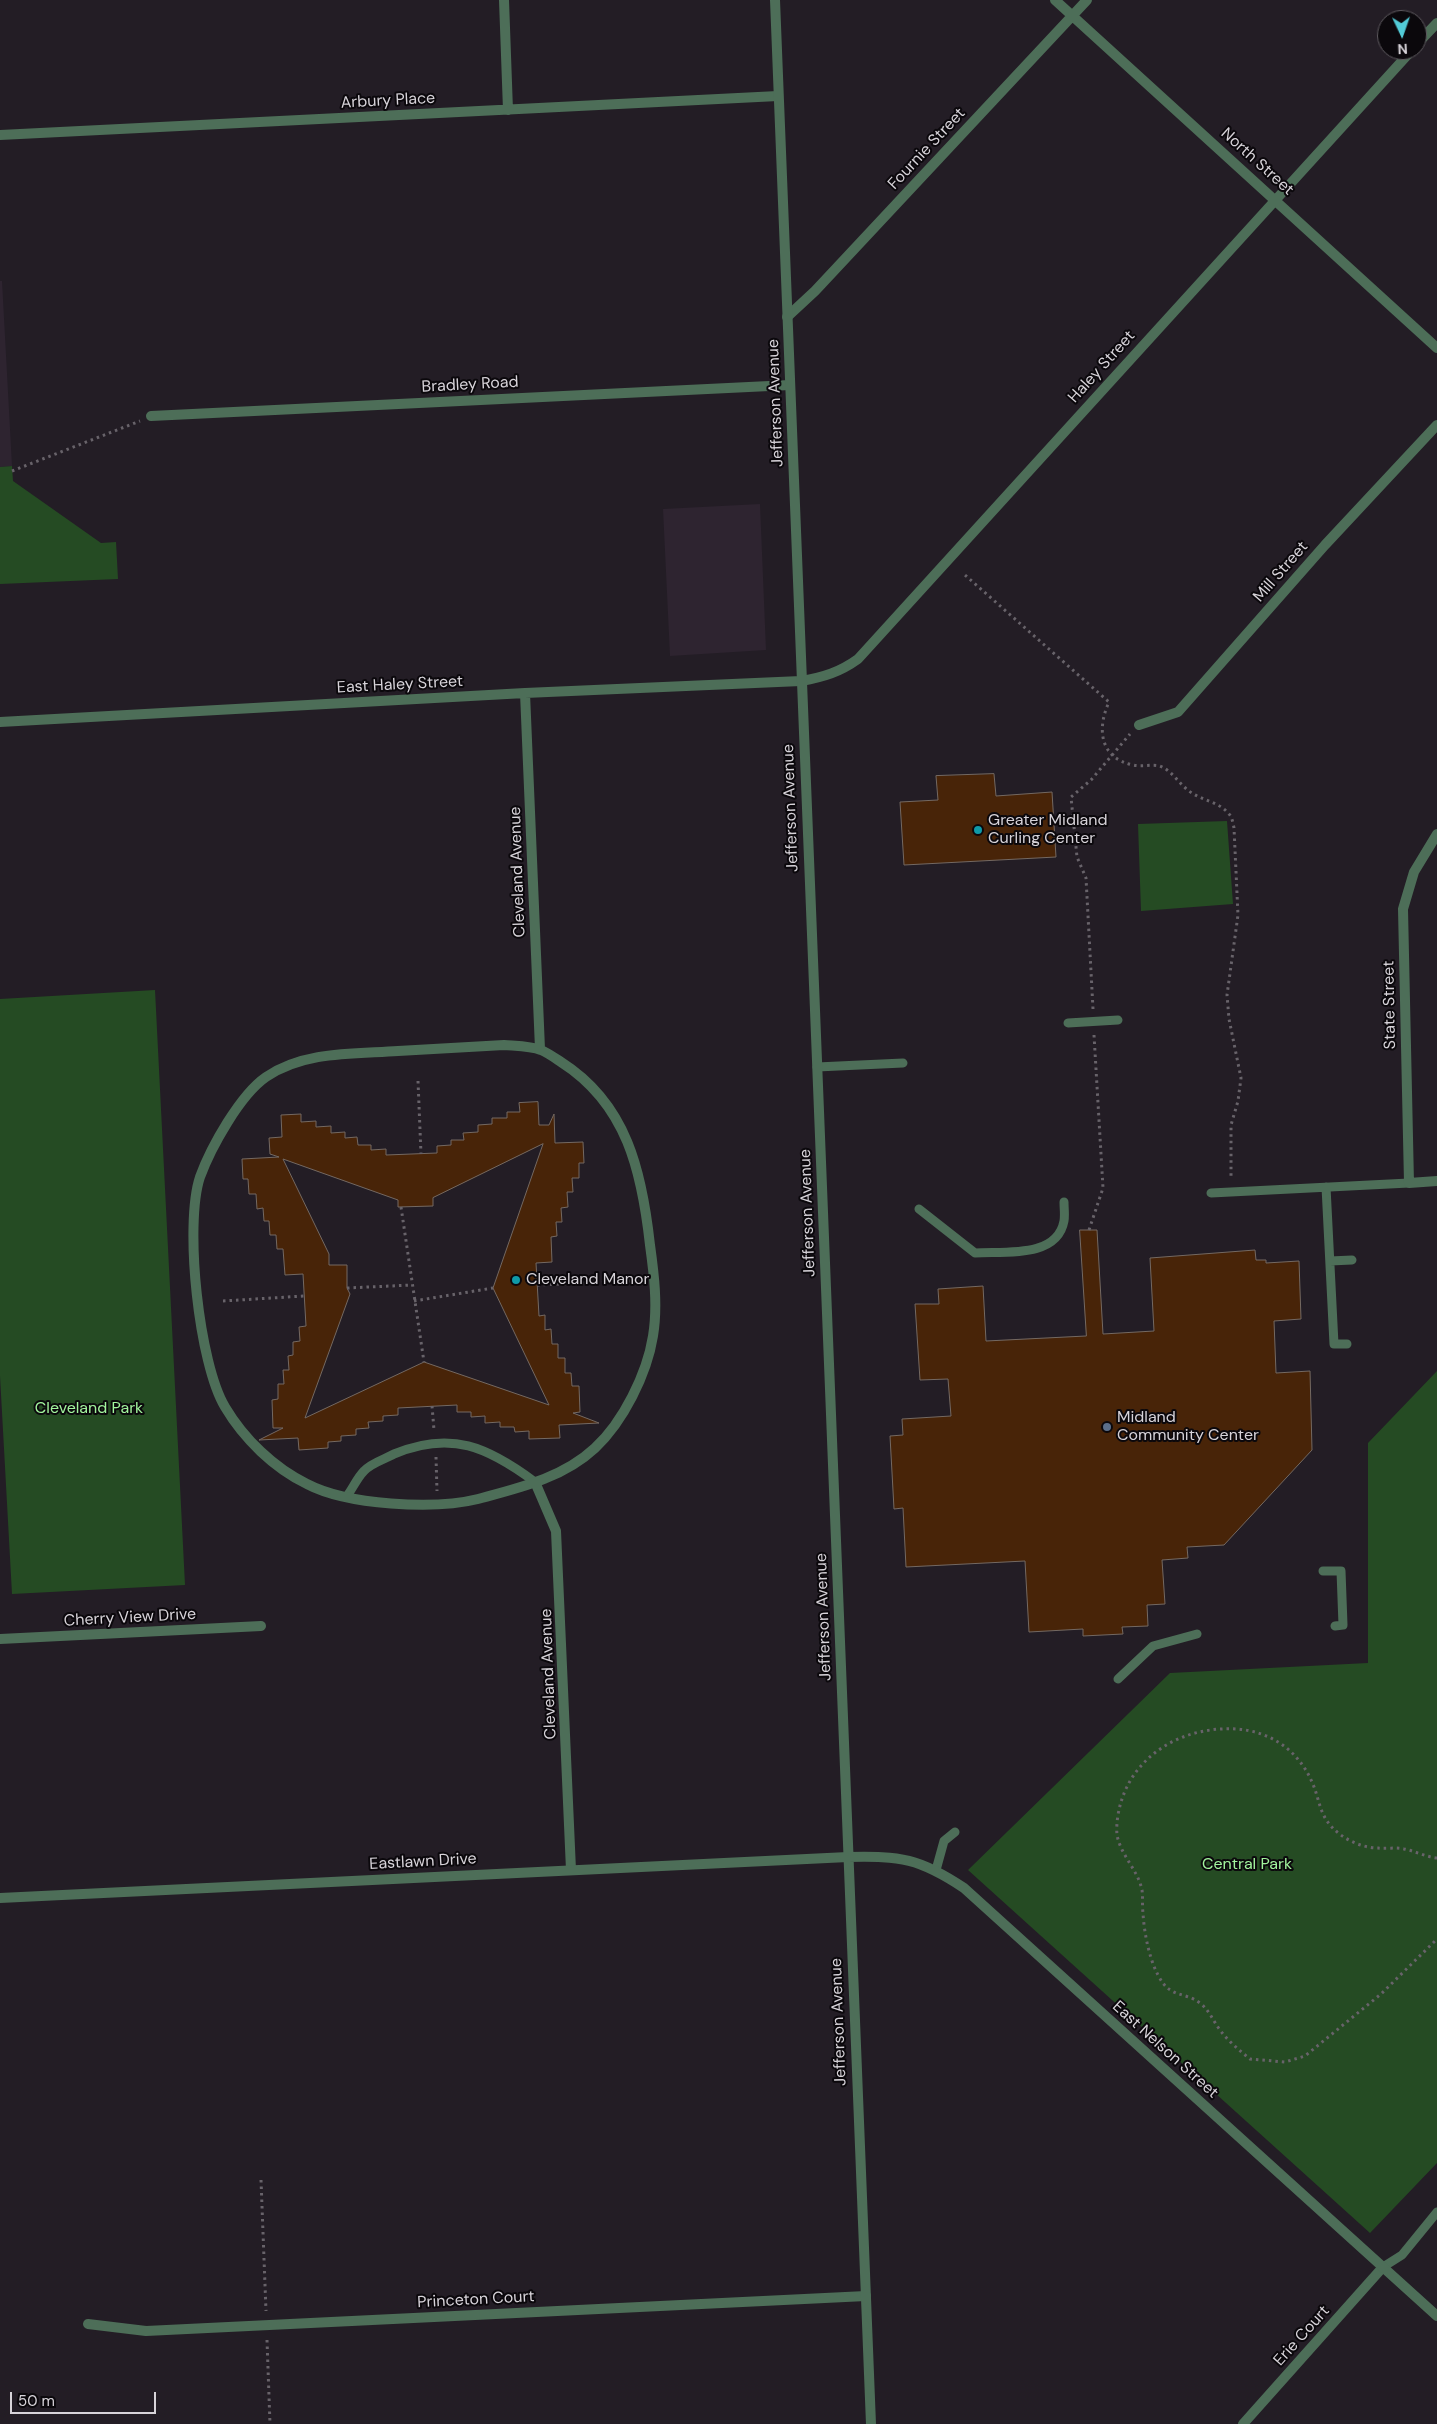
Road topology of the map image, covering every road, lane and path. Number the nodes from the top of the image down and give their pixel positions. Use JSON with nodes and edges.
{"nodes":[{"id":1,"x":504,"y":0,"type":"edge"},
{"id":2,"x":775,"y":0,"type":"edge"},
{"id":3,"x":1054,"y":0,"type":"edge"},
{"id":4,"x":1087,"y":0,"type":"edge"},
{"id":5,"x":1072,"y":16,"type":"junction"},
{"id":6,"x":1437,"y":22,"type":"edge"},
{"id":7,"x":1427,"y":33,"type":"edge"},
{"id":8,"x":1403,"y":60,"type":"edge"},
{"id":9,"x":778,"y":96,"type":"junction"},
{"id":10,"x":508,"y":110,"type":"junction"},
{"id":11,"x":0,"y":135,"type":"edge"},
{"id":12,"x":1275,"y":199,"type":"junction"},
{"id":13,"x":787,"y":317,"type":"junction"},
{"id":14,"x":1437,"y":348,"type":"edge"},
{"id":15,"x":790,"y":385,"type":"junction"},
{"id":16,"x":151,"y":416,"type":"joint"},
{"id":17,"x":1437,"y":425,"type":"edge"},
{"id":18,"x":12,"y":471,"type":"dead end"},
{"id":19,"x":964,"y":575,"type":"dead end"},
{"id":20,"x":801,"y":680,"type":"junction"},
{"id":21,"x":526,"y":693,"type":"junction"},
{"id":22,"x":0,"y":722,"type":"edge"},
{"id":23,"x":1139,"y":725,"type":"joint"},
{"id":24,"x":1111,"y":754,"type":"junction"},
{"id":25,"x":1437,"y":834,"type":"edge"},
{"id":26,"x":1118,"y":1020,"type":"dead end"},
{"id":27,"x":1094,"y":1022,"type":"junction"},
{"id":28,"x":1068,"y":1023,"type":"dead end"},
{"id":29,"x":540,"y":1049,"type":"junction"},
{"id":30,"x":903,"y":1063,"type":"dead end"},
{"id":31,"x":817,"y":1067,"type":"junction"},
{"id":32,"x":418,"y":1081,"type":"dead end"},
{"id":33,"x":421,"y":1154,"type":"dead end"},
{"id":34,"x":1437,"y":1181,"type":"edge"},
{"id":35,"x":1409,"y":1183,"type":"junction"},
{"id":36,"x":1326,"y":1187,"type":"junction"},
{"id":37,"x":1231,"y":1192,"type":"junction"},
{"id":38,"x":1211,"y":1193,"type":"dead end"},
{"id":39,"x":1064,"y":1202,"type":"dead end"},
{"id":40,"x":401,"y":1207,"type":"dead end"},
{"id":41,"x":919,"y":1209,"type":"dead end"},
{"id":42,"x":1089,"y":1230,"type":"dead end"},
{"id":43,"x":1352,"y":1260,"type":"dead end"},
{"id":44,"x":1330,"y":1261,"type":"junction"},
{"id":45,"x":632,"y":1281,"type":"dead end"},
{"id":46,"x":412,"y":1285,"type":"junction"},
{"id":47,"x":537,"y":1285,"type":"dead end"},
{"id":48,"x":347,"y":1288,"type":"dead end"},
{"id":49,"x":493,"y":1288,"type":"dead end"},
{"id":50,"x":304,"y":1296,"type":"dead end"},
{"id":51,"x":223,"y":1300,"type":"dead end"},
{"id":52,"x":414,"y":1301,"type":"junction"},
{"id":53,"x":1348,"y":1344,"type":"dead end"},
{"id":54,"x":424,"y":1362,"type":"dead end"},
{"id":55,"x":432,"y":1406,"type":"dead end"},
{"id":56,"x":435,"y":1433,"type":"dead end"},
{"id":57,"x":436,"y":1455,"type":"dead end"},
{"id":58,"x":535,"y":1482,"type":"junction"},
{"id":59,"x":437,"y":1491,"type":"dead end"},
{"id":60,"x":347,"y":1496,"type":"junction"},
{"id":61,"x":1323,"y":1571,"type":"dead end"},
{"id":62,"x":261,"y":1626,"type":"dead end"},
{"id":63,"x":1334,"y":1626,"type":"dead end"},
{"id":64,"x":1197,"y":1634,"type":"dead end"},
{"id":65,"x":0,"y":1640,"type":"edge"},
{"id":66,"x":1118,"y":1678,"type":"dead end"},
{"id":67,"x":955,"y":1832,"type":"dead end"},
{"id":68,"x":848,"y":1857,"type":"junction"},
{"id":69,"x":1437,"y":1858,"type":"edge"},
{"id":70,"x":572,"y":1870,"type":"junction"},
{"id":71,"x":936,"y":1870,"type":"junction"},
{"id":72,"x":0,"y":1898,"type":"edge"},
{"id":73,"x":1437,"y":1940,"type":"edge"},
{"id":74,"x":261,"y":2180,"type":"dead end"},
{"id":75,"x":1436,"y":2215,"type":"edge"},
{"id":76,"x":1383,"y":2267,"type":"junction"},
{"id":77,"x":866,"y":2296,"type":"junction"},
{"id":78,"x":266,"y":2314,"type":"dead end"},
{"id":79,"x":1437,"y":2316,"type":"edge"},
{"id":80,"x":88,"y":2324,"type":"dead end"},
{"id":81,"x":267,"y":2338,"type":"dead end"},
{"id":82,"x":270,"y":2424,"type":"edge"},
{"id":83,"x":871,"y":2424,"type":"edge"},
{"id":84,"x":1243,"y":2424,"type":"edge"}],
"edges":[{"from":1,"to":10,"type":"street"},
{"from":2,"to":9,"type":"street","name":"Jefferson Avenue"},
{"from":3,"to":5,"type":"street","name":"North Street"},
{"from":4,"to":5,"type":"street","name":"Fournie Street"},
{"from":5,"to":12,"type":"street","name":"North Street"},
{"from":5,"to":13,"type":"street","name":"Fournie Street"},
{"from":6,"to":7,"type":"street"},
{"from":8,"to":12,"type":"street","name":"Haley Street"},
{"from":9,"to":10,"type":"street","name":"Arbury Place"},
{"from":9,"to":13,"type":"street","name":"Jefferson Avenue"},
{"from":10,"to":11,"type":"street","name":"Arbury Place"},
{"from":12,"to":14,"type":"street","name":"North Street"},
{"from":12,"to":20,"type":"street","name":"Haley Street"},
{"from":13,"to":15,"type":"street","name":"Jefferson Avenue"},
{"from":15,"to":16,"type":"street","name":"Bradley Road"},
{"from":15,"to":20,"type":"street","name":"Jefferson Avenue"},
{"from":16,"to":18,"type":"path"},
{"from":17,"to":23,"type":"street","name":"Mill Street"},
{"from":19,"to":24,"type":"path"},
{"from":20,"to":21,"type":"street","name":"East Haley Street"},
{"from":20,"to":31,"type":"street","name":"Jefferson Avenue"},
{"from":21,"to":22,"type":"street","name":"East Haley Street"},
{"from":21,"to":29,"type":"street","name":"Cleveland Avenue"},
{"from":23,"to":24,"type":"path"},
{"from":24,"to":27,"type":"path"},
{"from":24,"to":37,"type":"path"},
{"from":25,"to":35,"type":"street","name":"State Street"},
{"from":26,"to":27,"type":"lane"},
{"from":27,"to":28,"type":"lane"},
{"from":27,"to":42,"type":"path"},
{"from":29,"to":58,"type":"street"},
{"from":29,"to":60,"type":"street"},
{"from":30,"to":31,"type":"lane"},
{"from":31,"to":68,"type":"street","name":"Jefferson Avenue"},
{"from":32,"to":33,"type":"path"},
{"from":34,"to":35,"type":"street"},
{"from":35,"to":36,"type":"lane"},
{"from":36,"to":37,"type":"lane"},
{"from":36,"to":44,"type":"lane"},
{"from":37,"to":38,"type":"lane"},
{"from":39,"to":41,"type":"lane"},
{"from":40,"to":46,"type":"path"},
{"from":43,"to":44,"type":"lane"},
{"from":44,"to":53,"type":"lane"},
{"from":45,"to":47,"type":"path"},
{"from":46,"to":48,"type":"path"},
{"from":46,"to":52,"type":"path"},
{"from":49,"to":52,"type":"path"},
{"from":50,"to":51,"type":"path"},
{"from":52,"to":54,"type":"path"},
{"from":55,"to":56,"type":"path"},
{"from":57,"to":59,"type":"path"},
{"from":58,"to":60,"type":"street"},
{"from":58,"to":60,"type":"lane"},
{"from":58,"to":70,"type":"street","name":"Cleveland Avenue"},
{"from":61,"to":63,"type":"lane"},
{"from":62,"to":65,"type":"street","name":"Cherry View Drive"},
{"from":64,"to":66,"type":"lane"},
{"from":67,"to":71,"type":"lane"},
{"from":68,"to":70,"type":"street","name":"Eastlawn Drive"},
{"from":68,"to":71,"type":"street","name":"East Nelson Street"},
{"from":68,"to":77,"type":"street","name":"Jefferson Avenue"},
{"from":69,"to":73,"type":"path"},
{"from":70,"to":72,"type":"street","name":"Eastlawn Drive"},
{"from":71,"to":76,"type":"street","name":"East Nelson Street"},
{"from":74,"to":78,"type":"path"},
{"from":75,"to":76,"type":"lane"},
{"from":76,"to":79,"type":"street","name":"East Nelson Street"},
{"from":76,"to":84,"type":"street","name":"Erie Court"},
{"from":77,"to":80,"type":"street","name":"Princeton Court"},
{"from":77,"to":83,"type":"street","name":"Jefferson Avenue"},
{"from":81,"to":82,"type":"path"}]}
